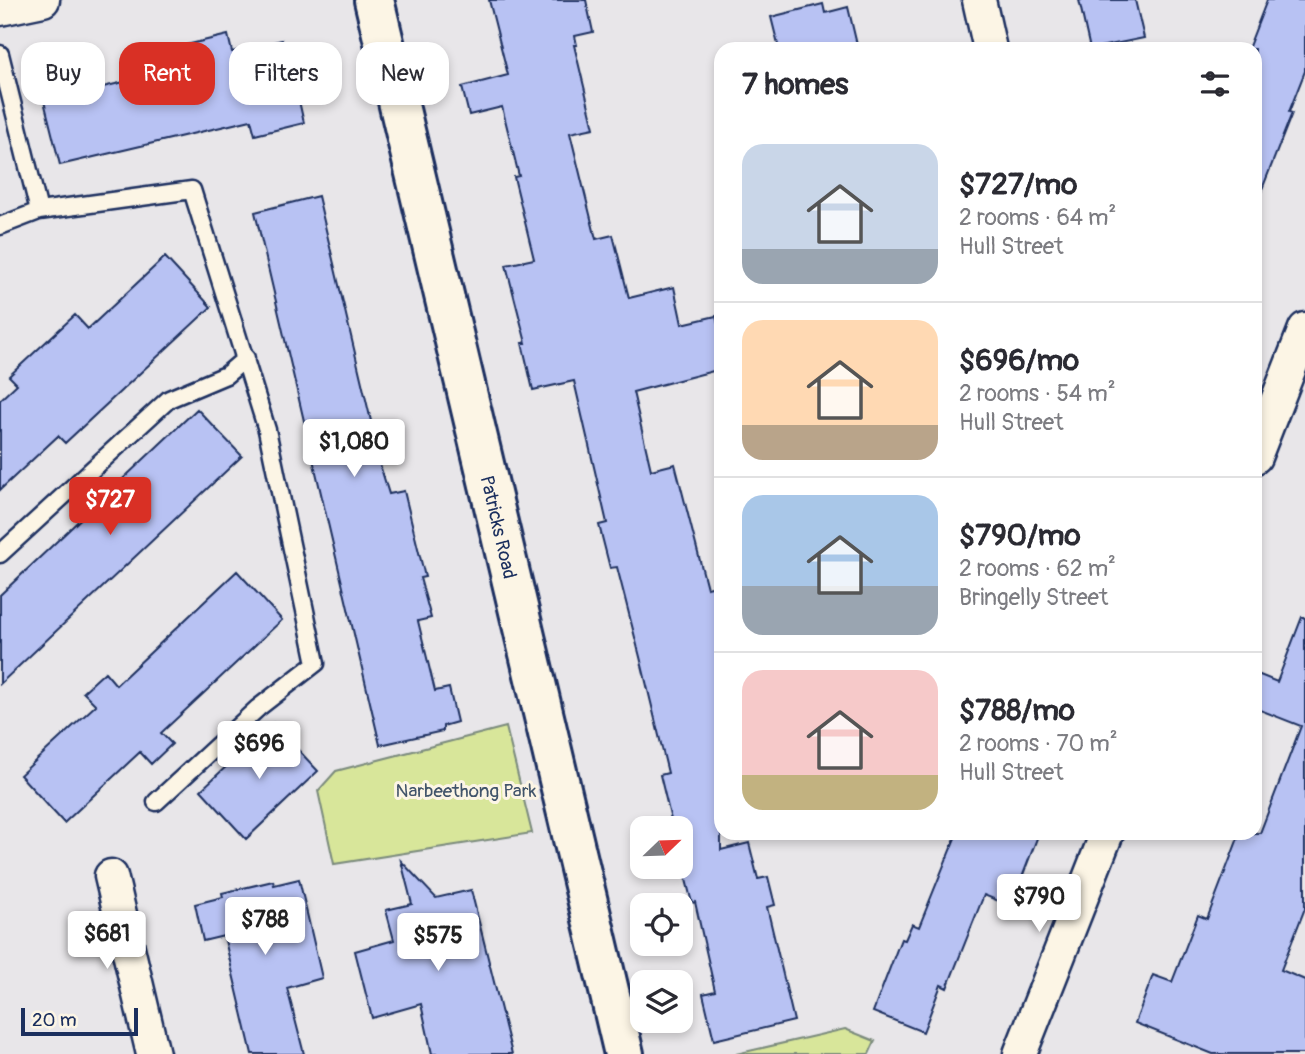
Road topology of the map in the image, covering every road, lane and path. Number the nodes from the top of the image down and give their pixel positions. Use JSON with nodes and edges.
{"nodes":[{"id":1,"x":43,"y":0,"type":"edge"},
{"id":2,"x":374,"y":0,"type":"edge"},
{"id":3,"x":979,"y":0,"type":"edge"},
{"id":4,"x":0,"y":9,"type":"edge"},
{"id":5,"x":988,"y":42,"type":"edge"},
{"id":6,"x":0,"y":54,"type":"edge"},
{"id":7,"x":39,"y":211,"type":"junction"},
{"id":8,"x":0,"y":226,"type":"edge"},
{"id":9,"x":1305,"y":329,"type":"edge"},
{"id":10,"x":246,"y":358,"type":"junction"},
{"id":11,"x":1262,"y":439,"type":"edge"},
{"id":12,"x":0,"y":554,"type":"edge"},
{"id":13,"x":156,"y":803,"type":"dead end"},
{"id":14,"x":1104,"y":840,"type":"edge"},
{"id":15,"x":111,"y":876,"type":"dead end"},
{"id":16,"x":153,"y":1054,"type":"edge"},
{"id":17,"x":624,"y":1054,"type":"edge"},
{"id":18,"x":1020,"y":1054,"type":"edge"}],
"edges":[{"from":1,"to":4,"type":"street"},
{"from":2,"to":17,"type":"main road","name":"Patricks Road"},
{"from":3,"to":5,"type":"street"},
{"from":6,"to":7,"type":"lane"},
{"from":7,"to":8,"type":"lane"},
{"from":7,"to":10,"type":"lane"},
{"from":9,"to":11,"type":"street"},
{"from":10,"to":12,"type":"lane"},
{"from":10,"to":13,"type":"lane"},
{"from":14,"to":18,"type":"street"},
{"from":15,"to":16,"type":"street"}]}
